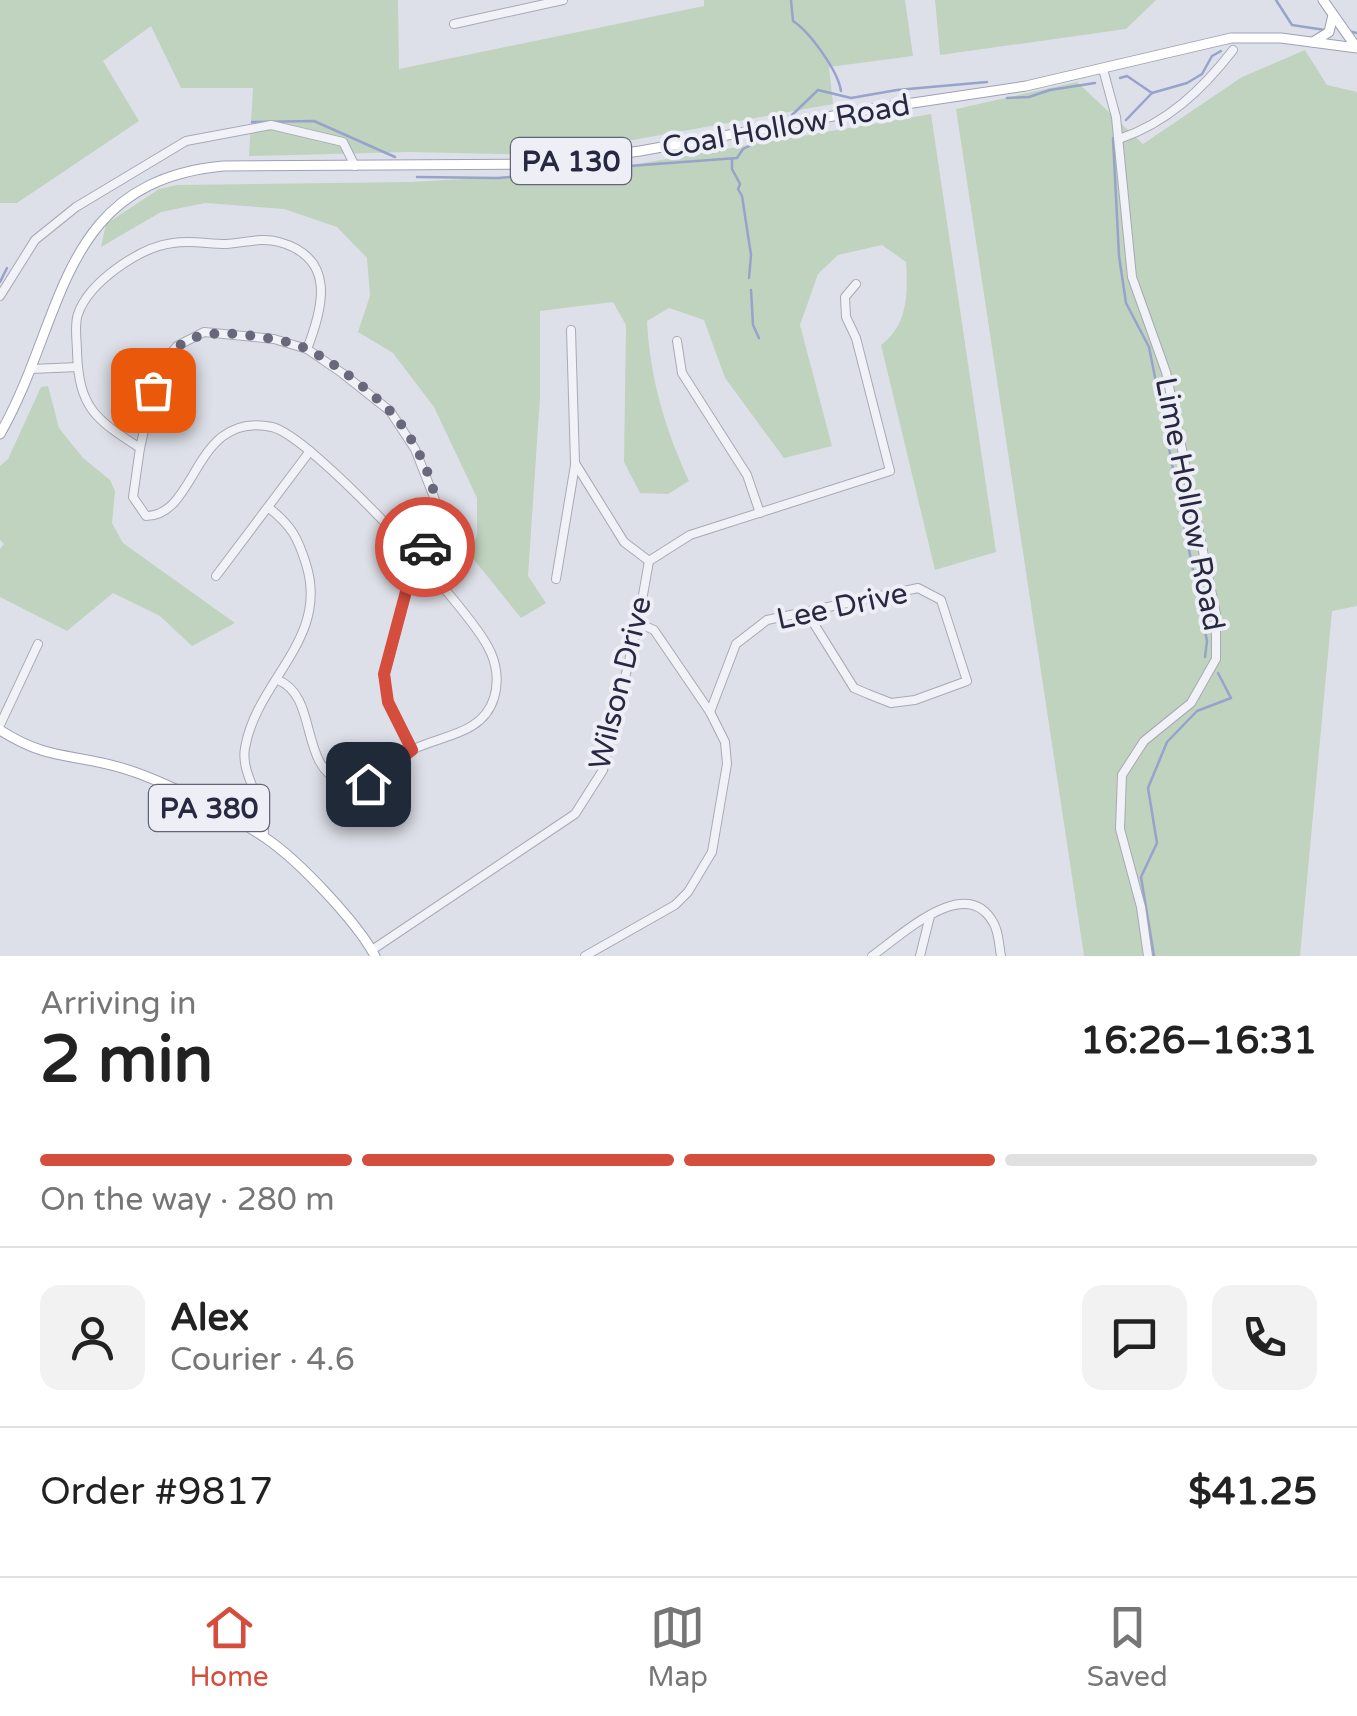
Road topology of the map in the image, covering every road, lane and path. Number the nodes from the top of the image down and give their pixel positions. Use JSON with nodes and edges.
{"nodes":[{"id":1,"x":508,"y":0,"type":"edge"},
{"id":2,"x":563,"y":0,"type":"edge"},
{"id":3,"x":1324,"y":0,"type":"edge"},
{"id":4,"x":510,"y":10,"type":"junction"},
{"id":5,"x":454,"y":24,"type":"dead end"},
{"id":6,"x":1336,"y":32,"type":"junction"},
{"id":7,"x":1312,"y":42,"type":"junction"},
{"id":8,"x":1357,"y":48,"type":"edge"},
{"id":9,"x":1233,"y":50,"type":"dead end"},
{"id":10,"x":1104,"y":68,"type":"junction"},
{"id":11,"x":1118,"y":139,"type":"junction"},
{"id":12,"x":355,"y":166,"type":"junction"},
{"id":13,"x":856,"y":284,"type":"dead end"},
{"id":14,"x":0,"y":296,"type":"edge"},
{"id":15,"x":571,"y":330,"type":"dead end"},
{"id":16,"x":676,"y":341,"type":"dead end"},
{"id":17,"x":307,"y":349,"type":"junction"},
{"id":18,"x":78,"y":367,"type":"junction"},
{"id":19,"x":31,"y":368,"type":"junction"},
{"id":20,"x":0,"y":434,"type":"edge"},
{"id":21,"x":140,"y":448,"type":"junction"},
{"id":22,"x":310,"y":452,"type":"junction"},
{"id":23,"x":576,"y":463,"type":"junction"},
{"id":24,"x":269,"y":508,"type":"junction"},
{"id":25,"x":760,"y":513,"type":"junction"},
{"id":26,"x":416,"y":554,"type":"junction"},
{"id":27,"x":649,"y":561,"type":"junction"},
{"id":28,"x":216,"y":576,"type":"dead end"},
{"id":29,"x":556,"y":579,"type":"dead end"},
{"id":30,"x":806,"y":611,"type":"junction"},
{"id":31,"x":638,"y":623,"type":"junction"},
{"id":32,"x":38,"y":644,"type":"dead end"},
{"id":33,"x":278,"y":680,"type":"junction"},
{"id":34,"x":710,"y":712,"type":"junction"},
{"id":35,"x":0,"y":727,"type":"edge"},
{"id":36,"x":412,"y":750,"type":"junction"},
{"id":37,"x":264,"y":837,"type":"junction"},
{"id":38,"x":930,"y":916,"type":"junction"},
{"id":39,"x":373,"y":953,"type":"edge"},
{"id":40,"x":584,"y":956,"type":"edge"},
{"id":41,"x":872,"y":956,"type":"edge"},
{"id":42,"x":920,"y":956,"type":"edge"},
{"id":43,"x":1001,"y":956,"type":"edge"},
{"id":44,"x":1148,"y":956,"type":"edge"}],
"edges":[{"from":1,"to":4,"type":"street"},
{"from":2,"to":4,"type":"street"},
{"from":3,"to":6,"type":"main road"},
{"from":4,"to":5,"type":"street"},
{"from":6,"to":7,"type":"main road"},
{"from":6,"to":8,"type":"main road"},
{"from":7,"to":8,"type":"main road","name":"Coal Hollow Road","number":"PA 130"},
{"from":7,"to":10,"type":"main road","name":"Coal Hollow Road","number":"PA 130"},
{"from":9,"to":11,"type":"street"},
{"from":10,"to":11,"type":"street","name":"Lime Hollow Road"},
{"from":10,"to":12,"type":"main road","name":"Coal Hollow Road","number":"PA 130"},
{"from":11,"to":44,"type":"street","name":"Lime Hollow Road"},
{"from":12,"to":14,"type":"street"},
{"from":12,"to":19,"type":"main road","name":"Coal Hollow Road","number":"PA 130"},
{"from":13,"to":25,"type":"street","name":"Wilson Drive"},
{"from":15,"to":23,"type":"street"},
{"from":16,"to":25,"type":"street"},
{"from":17,"to":18,"type":"street"},
{"from":17,"to":21,"type":"street"},
{"from":17,"to":26,"type":"street"},
{"from":18,"to":19,"type":"street"},
{"from":18,"to":21,"type":"street"},
{"from":19,"to":20,"type":"main road","name":"Coal Hollow Road","number":"PA 130"},
{"from":21,"to":22,"type":"street"},
{"from":22,"to":24,"type":"street"},
{"from":22,"to":26,"type":"street"},
{"from":23,"to":27,"type":"street"},
{"from":23,"to":29,"type":"street"},
{"from":24,"to":28,"type":"street"},
{"from":24,"to":33,"type":"street"},
{"from":25,"to":27,"type":"street","name":"Wilson Drive"},
{"from":26,"to":36,"type":"street"},
{"from":26,"to":36,"type":"street"},
{"from":27,"to":31,"type":"street","name":"Wilson Drive"},
{"from":30,"to":30,"type":"street","name":"Lee Drive"},
{"from":30,"to":34,"type":"street","name":"Lee Drive"},
{"from":31,"to":34,"type":"street"},
{"from":31,"to":39,"type":"street","name":"Wilson Drive"},
{"from":32,"to":35,"type":"street"},
{"from":33,"to":36,"type":"street"},
{"from":33,"to":37,"type":"street"},
{"from":34,"to":40,"type":"street"},
{"from":35,"to":37,"type":"main road","number":"PA 380"},
{"from":37,"to":39,"type":"main road","number":"PA 380"},
{"from":38,"to":41,"type":"street"},
{"from":38,"to":42,"type":"street"},
{"from":38,"to":43,"type":"street"}]}
